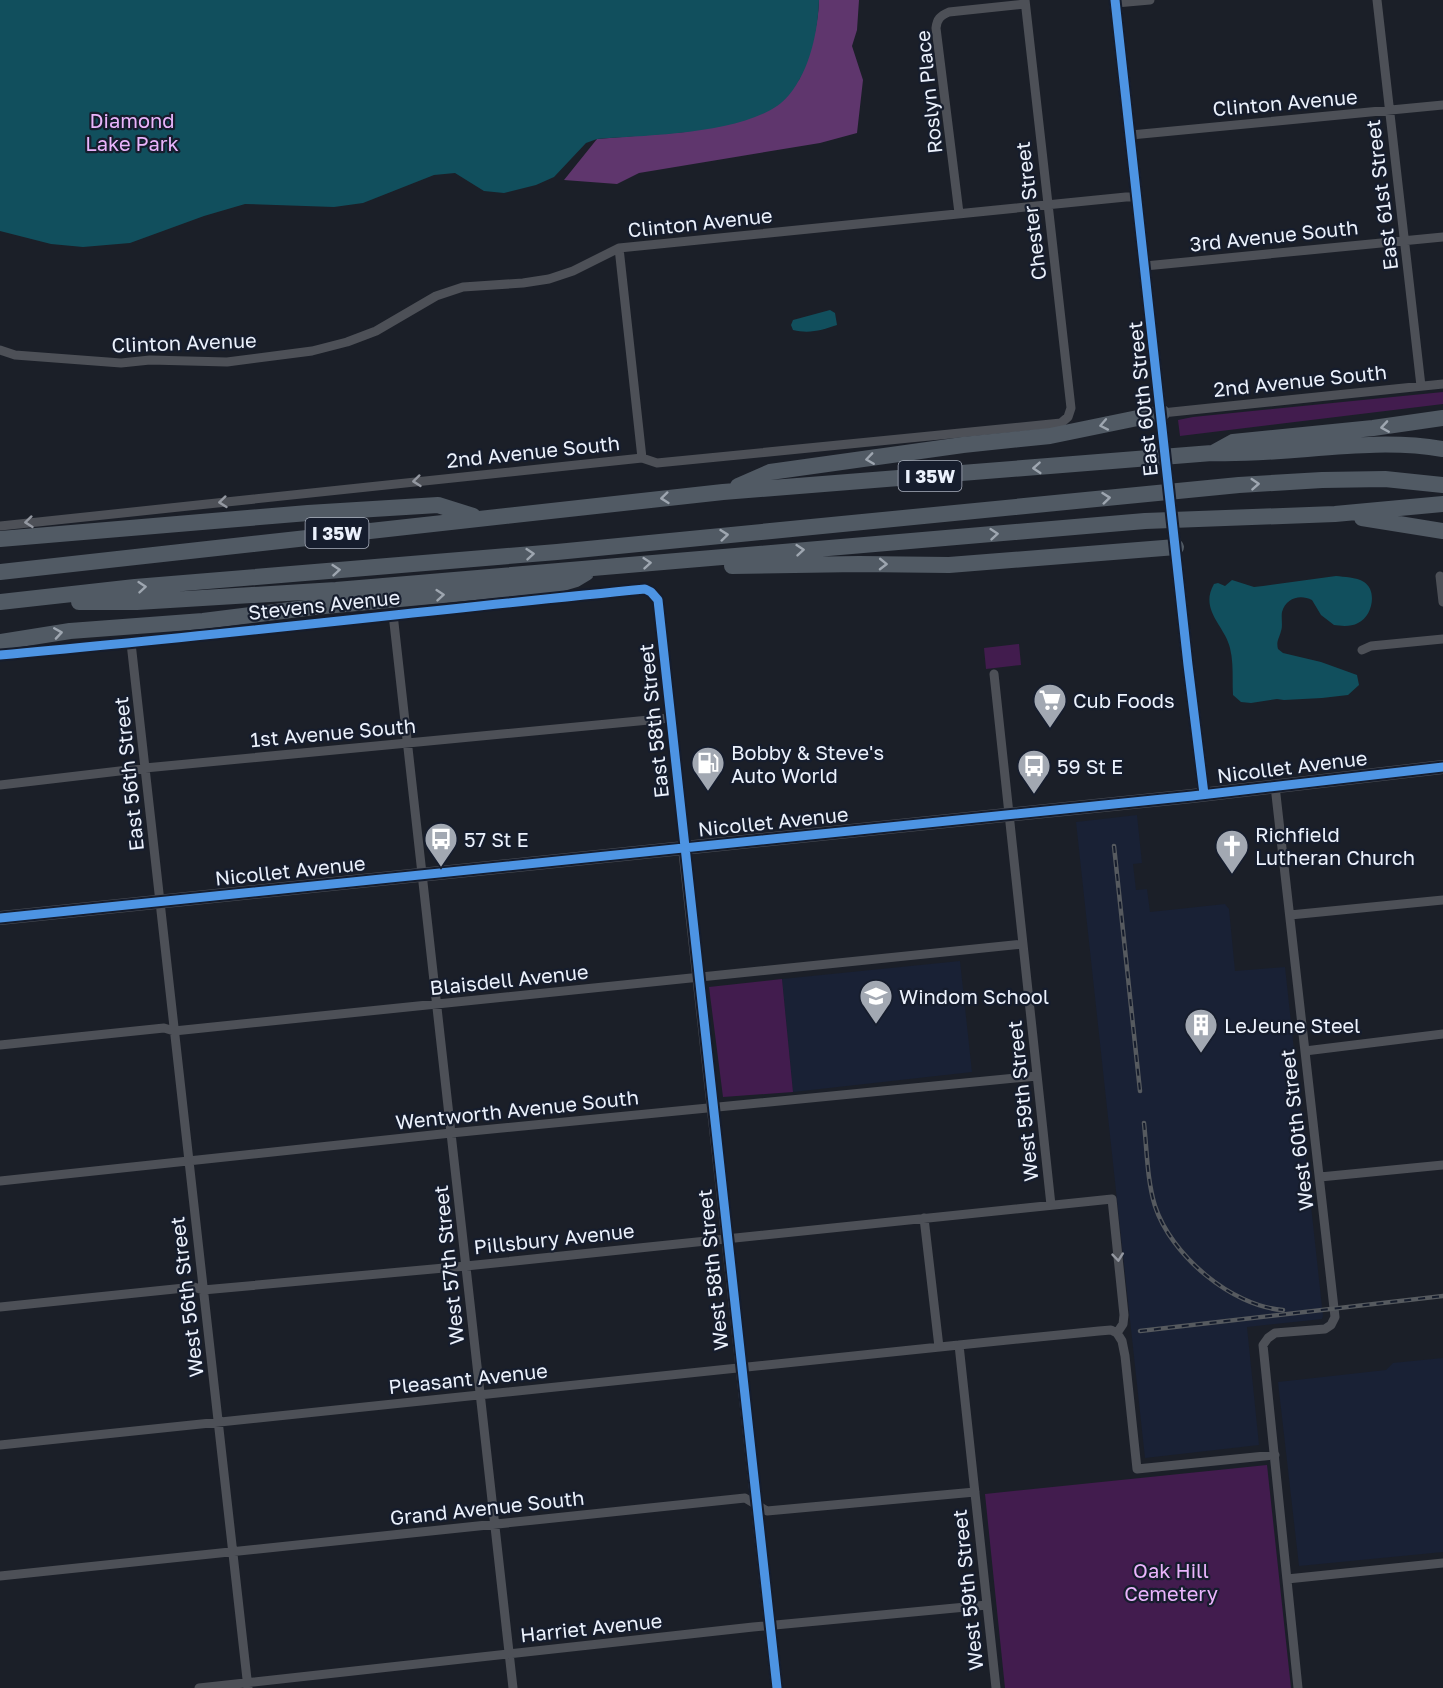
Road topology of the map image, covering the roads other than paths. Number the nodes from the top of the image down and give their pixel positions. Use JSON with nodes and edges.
{"nodes":[{"id":1,"x":1150,"y":0,"type":"edge"},
{"id":2,"x":1377,"y":0,"type":"edge"},
{"id":3,"x":1025,"y":2,"type":"edge"},
{"id":4,"x":1116,"y":2,"type":"edge"},
{"id":5,"x":1443,"y":105,"type":"edge"},
{"id":6,"x":1390,"y":110,"type":"junction"},
{"id":7,"x":1131,"y":135,"type":"junction"},
{"id":8,"x":1138,"y":197,"type":"junction"},
{"id":9,"x":1048,"y":206,"type":"junction"},
{"id":10,"x":959,"y":213,"type":"junction"},
{"id":11,"x":1443,"y":237,"type":"edge"},
{"id":12,"x":1405,"y":240,"type":"junction"},
{"id":13,"x":619,"y":248,"type":"junction"},
{"id":14,"x":1145,"y":266,"type":"junction"},
{"id":15,"x":0,"y":350,"type":"edge"},
{"id":16,"x":1443,"y":384,"type":"edge"},
{"id":17,"x":1421,"y":386,"type":"junction"},
{"id":18,"x":1162,"y":413,"type":"junction"},
{"id":19,"x":1068,"y":417,"type":"joint"},
{"id":20,"x":1443,"y":418,"type":"edge"},
{"id":21,"x":1443,"y":450,"type":"edge"},
{"id":22,"x":1212,"y":453,"type":"junction"},
{"id":23,"x":642,"y":458,"type":"junction"},
{"id":24,"x":1443,"y":485,"type":"edge"},
{"id":25,"x":723,"y":492,"type":"junction"},
{"id":26,"x":1443,"y":504,"type":"edge"},
{"id":27,"x":1402,"y":515,"type":"junction"},
{"id":28,"x":480,"y":518,"type":"junction"},
{"id":29,"x":0,"y":526,"type":"edge"},
{"id":30,"x":1443,"y":531,"type":"edge"},
{"id":31,"x":0,"y":539,"type":"edge"},
{"id":32,"x":1176,"y":547,"type":"junction"},
{"id":33,"x":700,"y":558,"type":"junction"},
{"id":34,"x":595,"y":568,"type":"junction"},
{"id":35,"x":0,"y":572,"type":"edge"},
{"id":36,"x":1440,"y":576,"type":"dead end"},
{"id":37,"x":651,"y":592,"type":"joint"},
{"id":38,"x":0,"y":602,"type":"edge"},
{"id":39,"x":1443,"y":602,"type":"edge"},
{"id":40,"x":393,"y":614,"type":"junction"},
{"id":41,"x":1443,"y":639,"type":"edge"},
{"id":42,"x":0,"y":642,"type":"edge"},
{"id":43,"x":131,"y":643,"type":"junction"},
{"id":44,"x":1362,"y":650,"type":"dead end"},
{"id":45,"x":0,"y":655,"type":"edge"},
{"id":46,"x":994,"y":674,"type":"dead end"},
{"id":47,"x":670,"y":718,"type":"junction"},
{"id":48,"x":408,"y":743,"type":"junction"},
{"id":49,"x":1443,"y":767,"type":"edge"},
{"id":50,"x":145,"y":768,"type":"junction"},
{"id":51,"x":0,"y":785,"type":"edge"},
{"id":52,"x":1275,"y":786,"type":"junction"},
{"id":53,"x":1204,"y":795,"type":"junction"},
{"id":54,"x":1008,"y":814,"type":"junction"},
{"id":55,"x":684,"y":848,"type":"junction"},
{"id":56,"x":421,"y":874,"type":"junction"},
{"id":57,"x":1443,"y":900,"type":"edge"},
{"id":58,"x":159,"y":902,"type":"junction"},
{"id":59,"x":1290,"y":915,"type":"junction"},
{"id":60,"x":0,"y":918,"type":"edge"},
{"id":61,"x":1023,"y":944,"type":"junction"},
{"id":62,"x":698,"y":977,"type":"junction"},
{"id":63,"x":436,"y":1004,"type":"junction"},
{"id":64,"x":174,"y":1031,"type":"junction"},
{"id":65,"x":1443,"y":1034,"type":"edge"},
{"id":66,"x":0,"y":1045,"type":"edge"},
{"id":67,"x":1305,"y":1051,"type":"junction"},
{"id":68,"x":1037,"y":1076,"type":"junction"},
{"id":69,"x":713,"y":1108,"type":"junction"},
{"id":70,"x":451,"y":1132,"type":"junction"},
{"id":71,"x":189,"y":1161,"type":"junction"},
{"id":72,"x":1443,"y":1165,"type":"edge"},
{"id":73,"x":1320,"y":1178,"type":"junction"},
{"id":74,"x":0,"y":1181,"type":"edge"},
{"id":75,"x":1051,"y":1204,"type":"junction"},
{"id":76,"x":924,"y":1218,"type":"junction"},
{"id":77,"x":727,"y":1238,"type":"junction"},
{"id":78,"x":466,"y":1266,"type":"junction"},
{"id":79,"x":203,"y":1290,"type":"junction"},
{"id":80,"x":0,"y":1307,"type":"edge"},
{"id":81,"x":1117,"y":1333,"type":"junction"},
{"id":82,"x":959,"y":1345,"type":"junction"},
{"id":83,"x":939,"y":1347,"type":"junction"},
{"id":84,"x":741,"y":1368,"type":"junction"},
{"id":85,"x":480,"y":1395,"type":"junction"},
{"id":86,"x":218,"y":1423,"type":"junction"},
{"id":87,"x":0,"y":1445,"type":"edge"},
{"id":88,"x":1275,"y":1455,"type":"junction"},
{"id":89,"x":975,"y":1492,"type":"junction"},
{"id":90,"x":758,"y":1506,"type":"junction"},
{"id":91,"x":495,"y":1524,"type":"junction"},
{"id":92,"x":233,"y":1553,"type":"junction"},
{"id":93,"x":1443,"y":1563,"type":"edge"},
{"id":94,"x":0,"y":1576,"type":"edge"},
{"id":95,"x":1287,"y":1579,"type":"junction"},
{"id":96,"x":987,"y":1605,"type":"junction"},
{"id":97,"x":771,"y":1625,"type":"junction"},
{"id":98,"x":510,"y":1653,"type":"junction"},
{"id":99,"x":248,"y":1685,"type":"edge"},
{"id":100,"x":198,"y":1688,"type":"edge"},
{"id":101,"x":513,"y":1688,"type":"edge"},
{"id":102,"x":777,"y":1688,"type":"edge"},
{"id":103,"x":996,"y":1688,"type":"edge"},
{"id":104,"x":1298,"y":1688,"type":"edge"}],
"edges":[{"from":1,"to":4,"type":"street"},
{"from":2,"to":6,"type":"street","name":"East 61st Street"},
{"from":3,"to":9,"type":"street","name":"Chester Street"},
{"from":3,"to":10,"type":"street","name":"Roslyn Place"},
{"from":4,"to":7,"type":"street","name":"East 60th Street"},
{"from":5,"to":6,"type":"street","name":"Clinton Avenue"},
{"from":6,"to":7,"type":"street","name":"Clinton Avenue"},
{"from":6,"to":12,"type":"street","name":"East 61st Street"},
{"from":7,"to":8,"type":"street","name":"East 60th Street"},
{"from":8,"to":9,"type":"street","name":"Clinton Avenue"},
{"from":8,"to":14,"type":"street","name":"East 60th Street"},
{"from":9,"to":10,"type":"street","name":"Clinton Avenue"},
{"from":9,"to":19,"type":"street","name":"Chester Street"},
{"from":10,"to":13,"type":"street","name":"Clinton Avenue"},
{"from":11,"to":12,"type":"street","name":"3rd Avenue South"},
{"from":12,"to":14,"type":"street","name":"3rd Avenue South"},
{"from":12,"to":17,"type":"street","name":"East 61st Street"},
{"from":13,"to":15,"type":"street","name":"Clinton Avenue"},
{"from":13,"to":23,"type":"street"},
{"from":14,"to":18,"type":"street","name":"East 60th Street"},
{"from":16,"to":17,"type":"street","name":"2nd Avenue South"},
{"from":17,"to":18,"type":"street","name":"2nd Avenue South"},
{"from":18,"to":25,"type":"highway","one_way":true},
{"from":18,"to":32,"type":"street","name":"East 60th Street"},
{"from":19,"to":23,"type":"street","name":"2nd Avenue South"},
{"from":20,"to":22,"type":"highway","one_way":true},
{"from":21,"to":22,"type":"highway","number":"I 35W"},
{"from":22,"to":25,"type":"highway","number":"I 35W","one_way":true},
{"from":23,"to":29,"type":"street","name":"2nd Avenue South","one_way":true},
{"from":38,"to":24,"type":"highway","number":"I 35W","one_way":true},
{"from":25,"to":28,"type":"highway","number":"I 35W","one_way":true},
{"from":26,"to":27,"type":"highway"},
{"from":27,"to":30,"type":"highway"},
{"from":33,"to":27,"type":"highway","one_way":true},
{"from":28,"to":31,"type":"highway"},
{"from":28,"to":35,"type":"highway","number":"I 35W"},
{"from":33,"to":32,"type":"highway","one_way":true},
{"from":32,"to":53,"type":"street","name":"East 60th Street"},
{"from":34,"to":33,"type":"highway","one_way":true},
{"from":34,"to":38,"type":"highway"},
{"from":42,"to":34,"type":"highway","one_way":true},
{"from":36,"to":39,"type":"street"},
{"from":37,"to":40,"type":"street","name":"Stevens Avenue"},
{"from":37,"to":47,"type":"street","name":"East 58th Street"},
{"from":40,"to":43,"type":"street","name":"Stevens Avenue"},
{"from":40,"to":48,"type":"street","name":"West 57th Street"},
{"from":41,"to":44,"type":"street"},
{"from":43,"to":45,"type":"street","name":"Stevens Avenue"},
{"from":43,"to":50,"type":"street","name":"East 56th Street"},
{"from":46,"to":54,"type":"street","name":"West 59th Street"},
{"from":47,"to":48,"type":"street","name":"1st Avenue South"},
{"from":47,"to":55,"type":"street","name":"East 58th Street"},
{"from":48,"to":50,"type":"street","name":"1st Avenue South"},
{"from":48,"to":56,"type":"street","name":"West 57th Street"},
{"from":49,"to":52,"type":"main road","name":"Nicollet Avenue"},
{"from":50,"to":51,"type":"street","name":"1st Avenue South"},
{"from":50,"to":58,"type":"street","name":"East 56th Street"},
{"from":52,"to":53,"type":"main road","name":"Nicollet Avenue"},
{"from":52,"to":59,"type":"street","name":"West 60th Street"},
{"from":53,"to":54,"type":"main road","name":"Nicollet Avenue"},
{"from":54,"to":55,"type":"main road","name":"Nicollet Avenue"},
{"from":54,"to":61,"type":"street","name":"West 59th Street"},
{"from":55,"to":56,"type":"main road","name":"Nicollet Avenue"},
{"from":55,"to":62,"type":"street","name":"West 58th Street"},
{"from":56,"to":58,"type":"main road","name":"Nicollet Avenue"},
{"from":56,"to":63,"type":"street","name":"West 57th Street"},
{"from":57,"to":59,"type":"street"},
{"from":58,"to":60,"type":"main road","name":"Nicollet Avenue"},
{"from":58,"to":64,"type":"street","name":"West 56th Street"},
{"from":59,"to":67,"type":"street","name":"West 60th Street"},
{"from":61,"to":62,"type":"street","name":"Blaisdell Avenue"},
{"from":61,"to":68,"type":"street","name":"West 59th Street"},
{"from":62,"to":63,"type":"street","name":"Blaisdell Avenue"},
{"from":62,"to":69,"type":"street","name":"West 58th Street"},
{"from":63,"to":64,"type":"street","name":"Blaisdell Avenue"},
{"from":63,"to":70,"type":"street","name":"West 57th Street"},
{"from":64,"to":66,"type":"street","name":"Blaisdell Avenue"},
{"from":64,"to":71,"type":"street","name":"West 56th Street"},
{"from":65,"to":67,"type":"street"},
{"from":67,"to":73,"type":"street","name":"West 60th Street"},
{"from":68,"to":69,"type":"street","name":"Wentworth Avenue South"},
{"from":68,"to":75,"type":"street","name":"West 59th Street"},
{"from":69,"to":70,"type":"street","name":"Wentworth Avenue South"},
{"from":69,"to":77,"type":"street","name":"West 58th Street"},
{"from":70,"to":71,"type":"street","name":"Wentworth Avenue South"},
{"from":70,"to":78,"type":"street","name":"West 57th Street"},
{"from":71,"to":74,"type":"street","name":"Wentworth Avenue South"},
{"from":71,"to":79,"type":"street","name":"West 56th Street"},
{"from":72,"to":73,"type":"street"},
{"from":73,"to":88,"type":"street","name":"West 60th Street"},
{"from":75,"to":76,"type":"street","name":"Pillsbury Avenue"},
{"from":75,"to":81,"type":"street","name":"Pillsbury Avenue","one_way":true},
{"from":76,"to":77,"type":"street","name":"Pillsbury Avenue"},
{"from":76,"to":83,"type":"street"},
{"from":77,"to":78,"type":"street","name":"Pillsbury Avenue"},
{"from":77,"to":84,"type":"street","name":"West 58th Street"},
{"from":78,"to":79,"type":"street","name":"Pillsbury Avenue"},
{"from":78,"to":85,"type":"street","name":"West 57th Street"},
{"from":79,"to":80,"type":"street","name":"Pillsbury Avenue"},
{"from":79,"to":86,"type":"street","name":"West 56th Street"},
{"from":81,"to":82,"type":"street"},
{"from":81,"to":88,"type":"street"},
{"from":82,"to":83,"type":"street","name":"Pleasant Avenue"},
{"from":82,"to":89,"type":"street","name":"West 59th Street"},
{"from":83,"to":84,"type":"street","name":"Pleasant Avenue"},
{"from":84,"to":85,"type":"street","name":"Pleasant Avenue"},
{"from":84,"to":90,"type":"street","name":"West 58th Street"},
{"from":85,"to":86,"type":"street","name":"Pleasant Avenue"},
{"from":85,"to":91,"type":"street","name":"West 57th Street"},
{"from":86,"to":87,"type":"street","name":"Pleasant Avenue"},
{"from":86,"to":92,"type":"street","name":"West 56th Street"},
{"from":88,"to":95,"type":"street"},
{"from":89,"to":90,"type":"street","name":"Grand Avenue South"},
{"from":89,"to":96,"type":"street","name":"West 59th Street"},
{"from":90,"to":91,"type":"street","name":"Grand Avenue South"},
{"from":90,"to":97,"type":"street","name":"West 58th Street"},
{"from":91,"to":92,"type":"street","name":"Grand Avenue South"},
{"from":91,"to":98,"type":"street","name":"West 57th Street"},
{"from":92,"to":94,"type":"street","name":"Grand Avenue South"},
{"from":92,"to":99,"type":"street","name":"West 56th Street"},
{"from":93,"to":95,"type":"street"},
{"from":95,"to":104,"type":"street"},
{"from":96,"to":97,"type":"street","name":"Harriet Avenue"},
{"from":96,"to":103,"type":"street","name":"West 59th Street"},
{"from":97,"to":98,"type":"street","name":"Harriet Avenue"},
{"from":97,"to":102,"type":"street","name":"West 58th Street"},
{"from":98,"to":99,"type":"street","name":"Harriet Avenue"},
{"from":98,"to":101,"type":"street","name":"West 57th Street"},
{"from":99,"to":100,"type":"street","name":"Harriet Avenue"}]}
